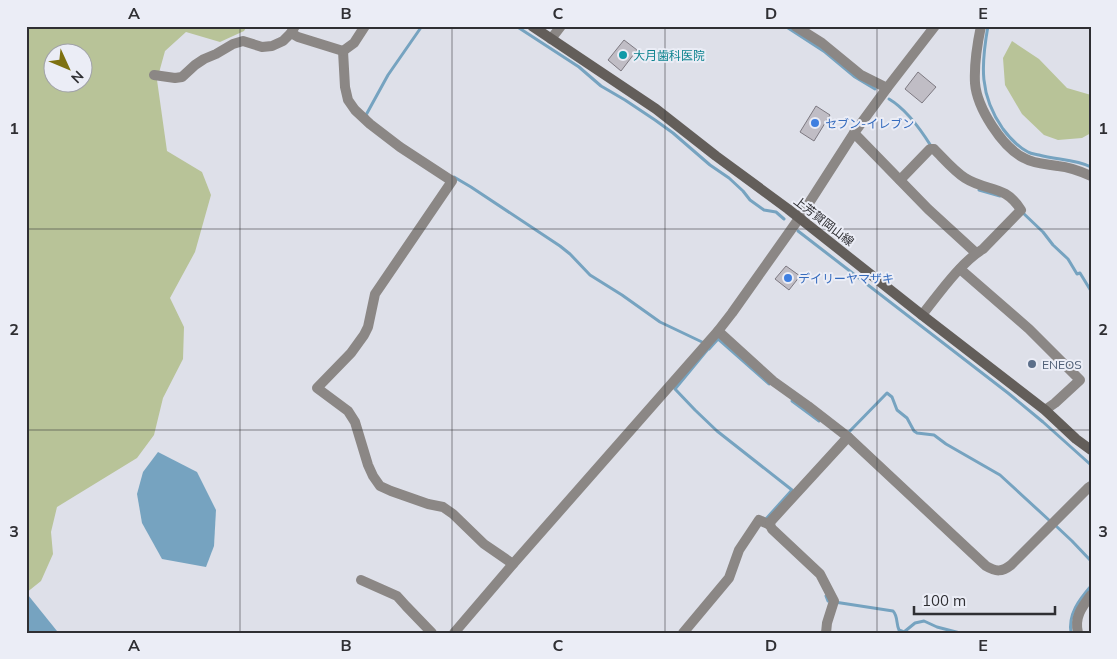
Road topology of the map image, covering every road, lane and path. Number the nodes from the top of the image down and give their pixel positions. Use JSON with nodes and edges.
{"nodes":[{"id":1,"x":365,"y":26,"type":"edge"},
{"id":2,"x":532,"y":26,"type":"edge"},
{"id":3,"x":561,"y":26,"type":"edge"},
{"id":4,"x":795,"y":26,"type":"edge"},
{"id":5,"x":935,"y":26,"type":"edge"},
{"id":6,"x":981,"y":26,"type":"edge"},
{"id":7,"x":293,"y":30,"type":"edge"},
{"id":8,"x":552,"y":39,"type":"junction"},
{"id":9,"x":343,"y":51,"type":"junction"},
{"id":10,"x":154,"y":75,"type":"dead end"},
{"id":11,"x":887,"y":88,"type":"junction"},
{"id":12,"x":854,"y":134,"type":"junction"},
{"id":13,"x":1091,"y":176,"type":"edge"},
{"id":14,"x":900,"y":180,"type":"junction"},
{"id":15,"x":800,"y":217,"type":"junction"},
{"id":16,"x":976,"y":253,"type":"junction"},
{"id":17,"x":960,"y":269,"type":"junction"},
{"id":18,"x":922,"y":315,"type":"junction"},
{"id":19,"x":718,"y":331,"type":"junction"},
{"id":20,"x":1045,"y":410,"type":"junction"},
{"id":21,"x":848,"y":437,"type":"junction"},
{"id":22,"x":1091,"y":450,"type":"edge"},
{"id":23,"x":1091,"y":486,"type":"edge"},
{"id":24,"x":766,"y":523,"type":"junction"},
{"id":25,"x":513,"y":564,"type":"junction"},
{"id":26,"x":361,"y":580,"type":"dead end"},
{"id":27,"x":1091,"y":596,"type":"edge"},
{"id":28,"x":432,"y":633,"type":"edge"},
{"id":29,"x":454,"y":633,"type":"edge"},
{"id":30,"x":683,"y":633,"type":"edge"},
{"id":31,"x":826,"y":633,"type":"edge"},
{"id":32,"x":1078,"y":633,"type":"edge"}],
"edges":[{"from":1,"to":9,"type":"street"},
{"from":2,"to":8,"type":"main road","name":"上芳賀岡山線"},
{"from":3,"to":8,"type":"street"},
{"from":4,"to":11,"type":"street"},
{"from":5,"to":11,"type":"street"},
{"from":6,"to":13,"type":"street"},
{"from":7,"to":9,"type":"street"},
{"from":7,"to":10,"type":"street"},
{"from":8,"to":15,"type":"main road","name":"上芳賀岡山線"},
{"from":9,"to":25,"type":"street"},
{"from":11,"to":12,"type":"street"},
{"from":12,"to":14,"type":"street"},
{"from":12,"to":15,"type":"street"},
{"from":14,"to":16,"type":"street"},
{"from":14,"to":16,"type":"street"},
{"from":15,"to":18,"type":"main road","name":"上芳賀岡山線"},
{"from":15,"to":19,"type":"street"},
{"from":16,"to":17,"type":"street"},
{"from":17,"to":18,"type":"street"},
{"from":17,"to":20,"type":"street"},
{"from":18,"to":20,"type":"main road","name":"上芳賀岡山線"},
{"from":19,"to":21,"type":"street"},
{"from":19,"to":25,"type":"street"},
{"from":20,"to":22,"type":"main road","name":"上芳賀岡山線"},
{"from":21,"to":23,"type":"street"},
{"from":21,"to":24,"type":"street"},
{"from":24,"to":30,"type":"street"},
{"from":24,"to":31,"type":"street"},
{"from":25,"to":29,"type":"street"},
{"from":26,"to":28,"type":"street"},
{"from":27,"to":32,"type":"street"}]}
